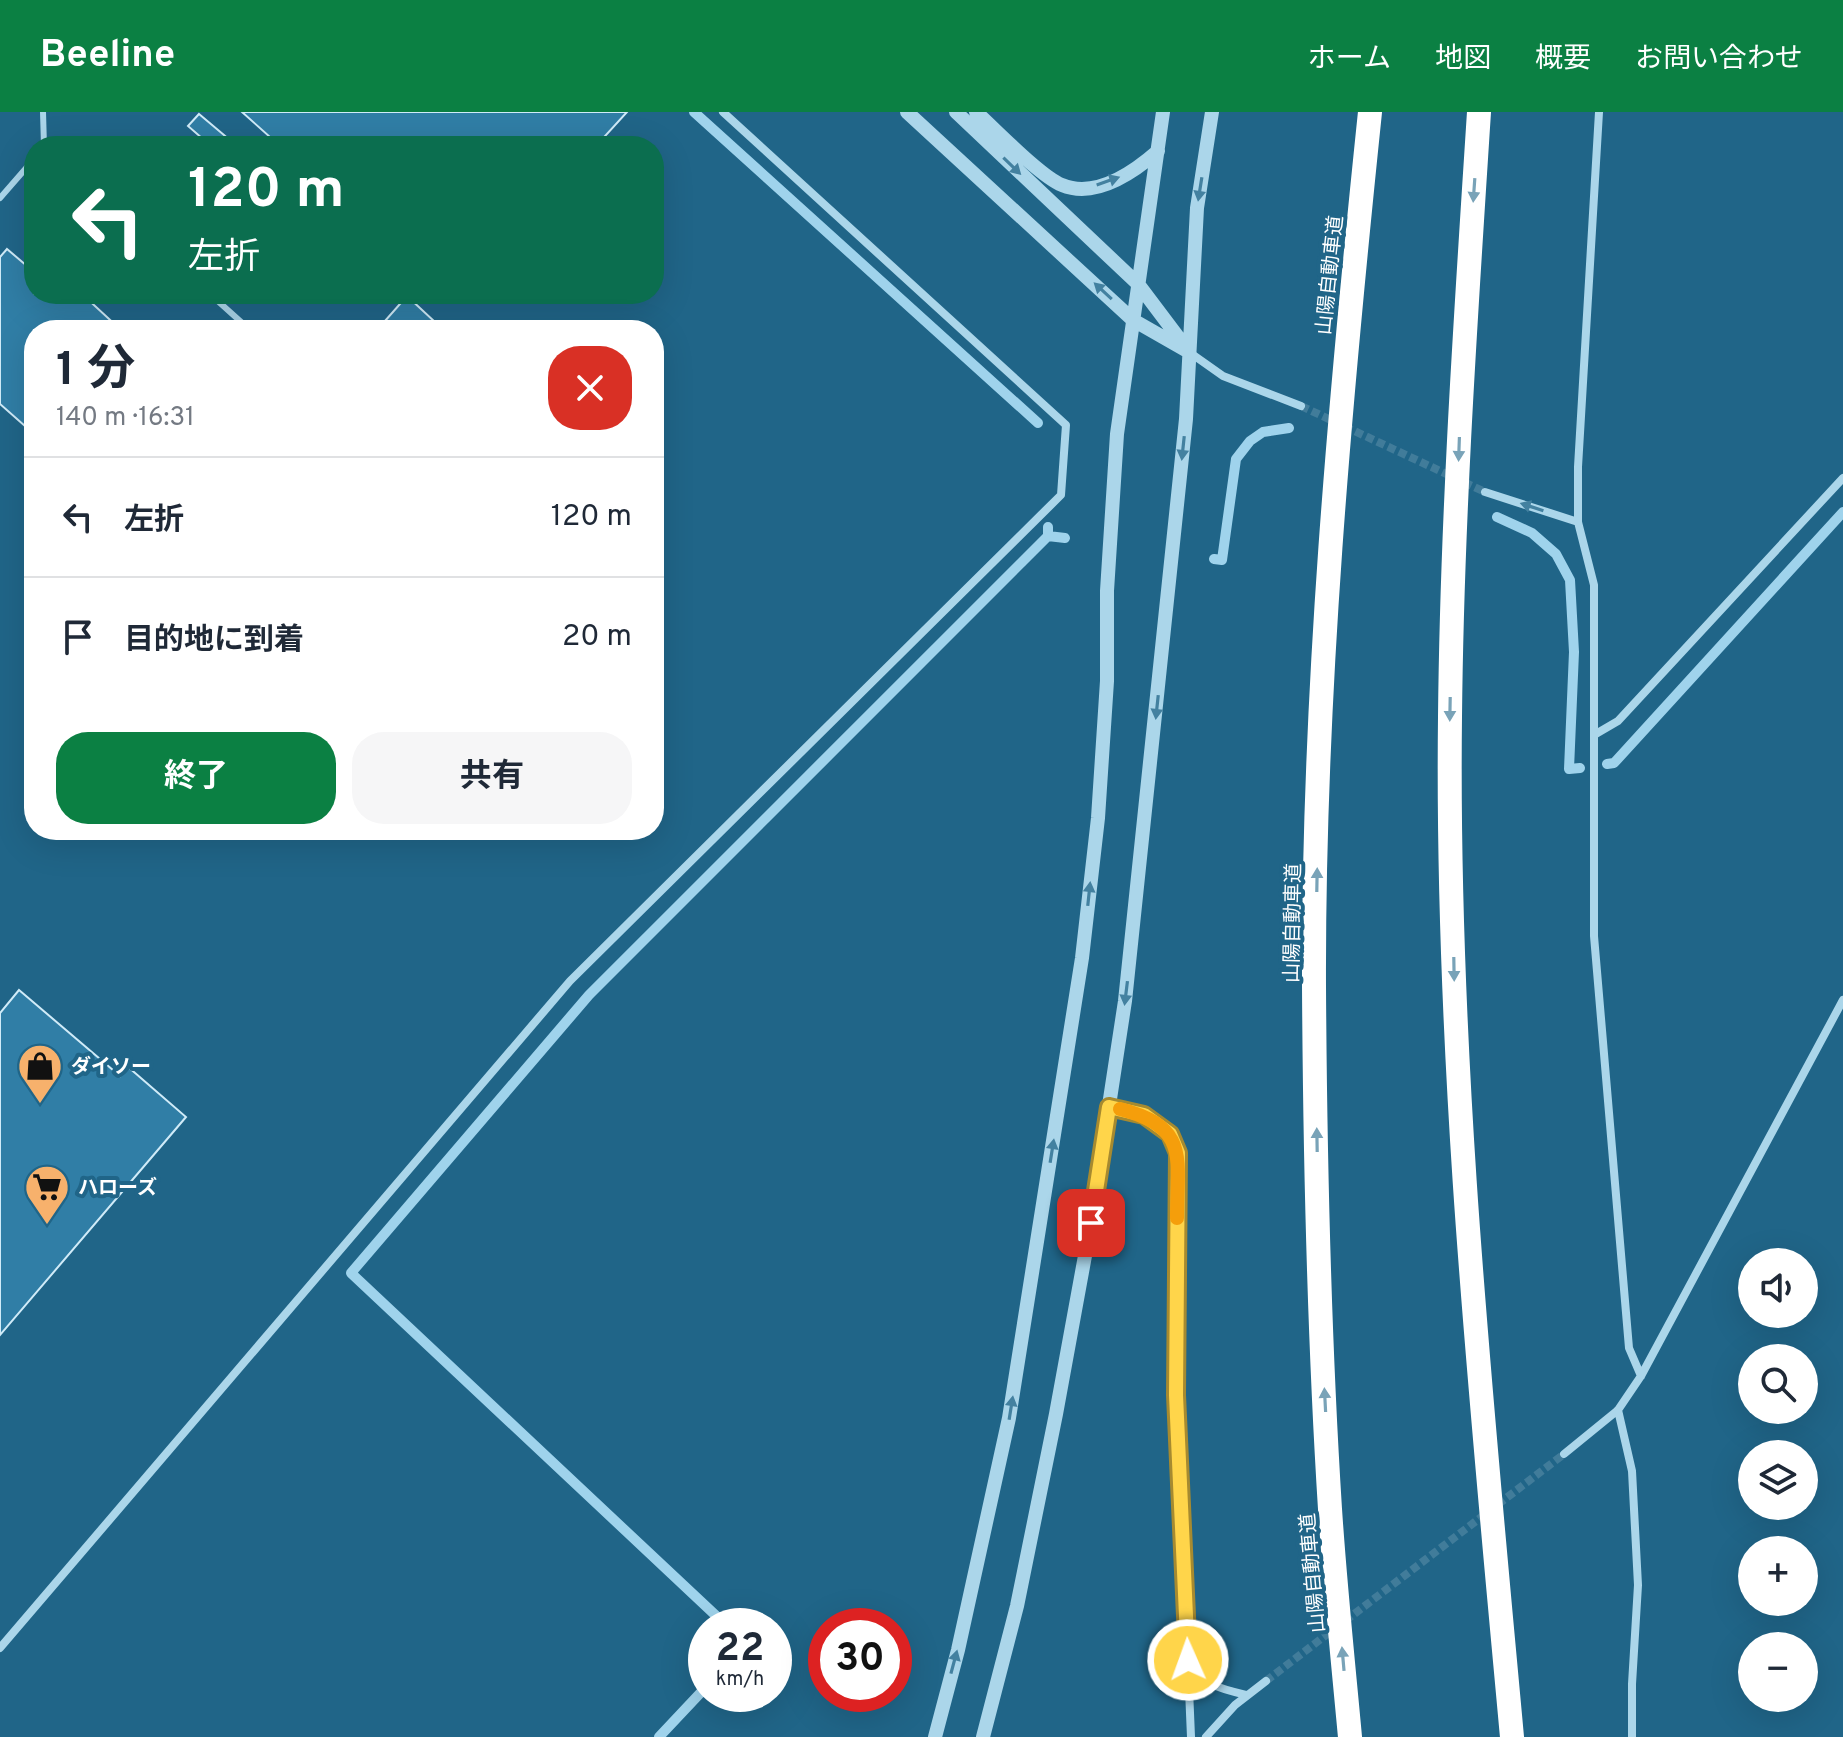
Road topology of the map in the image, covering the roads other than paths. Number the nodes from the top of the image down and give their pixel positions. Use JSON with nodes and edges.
{"nodes":[{"id":1,"x":43,"y":112,"type":"edge"},
{"id":2,"x":723,"y":112,"type":"edge"},
{"id":3,"x":907,"y":112,"type":"edge"},
{"id":4,"x":956,"y":112,"type":"edge"},
{"id":5,"x":976,"y":112,"type":"edge"},
{"id":6,"x":1163,"y":112,"type":"edge"},
{"id":7,"x":1212,"y":112,"type":"edge"},
{"id":8,"x":1370,"y":112,"type":"edge"},
{"id":9,"x":1479,"y":112,"type":"edge"},
{"id":10,"x":1599,"y":112,"type":"edge"},
{"id":11,"x":44,"y":136,"type":"edge"},
{"id":12,"x":1158,"y":151,"type":"junction"},
{"id":13,"x":24,"y":170,"type":"edge"},
{"id":14,"x":0,"y":198,"type":"edge"},
{"id":15,"x":1138,"y":284,"type":"junction"},
{"id":16,"x":221,"y":304,"type":"edge"},
{"id":17,"x":239,"y":320,"type":"edge"},
{"id":18,"x":1133,"y":320,"type":"junction"},
{"id":19,"x":1189,"y":352,"type":"junction"},
{"id":20,"x":1301,"y":406,"type":"tunnel mouth"},
{"id":21,"x":1843,"y":478,"type":"edge"},
{"id":22,"x":1485,"y":492,"type":"tunnel mouth"},
{"id":23,"x":1578,"y":522,"type":"junction"},
{"id":24,"x":1594,"y":735,"type":"junction"},
{"id":25,"x":1843,"y":1000,"type":"edge"},
{"id":26,"x":1109,"y":1107,"type":"junction"},
{"id":27,"x":1641,"y":1376,"type":"junction"},
{"id":28,"x":1618,"y":1410,"type":"junction"},
{"id":29,"x":1564,"y":1454,"type":"tunnel mouth"},
{"id":30,"x":0,"y":1648,"type":"edge"},
{"id":31,"x":1188,"y":1660,"type":"junction"},
{"id":32,"x":1266,"y":1681,"type":"tunnel mouth"},
{"id":33,"x":1247,"y":1695,"type":"junction"},
{"id":34,"x":935,"y":1737,"type":"edge"},
{"id":35,"x":983,"y":1737,"type":"edge"},
{"id":36,"x":1191,"y":1737,"type":"edge"},
{"id":37,"x":1206,"y":1737,"type":"edge"},
{"id":38,"x":1350,"y":1737,"type":"edge"},
{"id":39,"x":1512,"y":1737,"type":"edge"},
{"id":40,"x":1632,"y":1737,"type":"edge"}],
"edges":[{"from":1,"to":11,"type":"lane"},
{"from":2,"to":30,"type":"street"},
{"from":18,"to":3,"type":"street","one_way":true},
{"from":4,"to":15,"type":"street","one_way":true},
{"from":5,"to":12,"type":"street","one_way":true},
{"from":6,"to":12,"type":"street"},
{"from":7,"to":19,"type":"street","one_way":true},
{"from":38,"to":8,"type":"highway","name":"山陽自動車道","one_way":true},
{"from":9,"to":39,"type":"highway","one_way":true},
{"from":10,"to":23,"type":"street"},
{"from":12,"to":15,"type":"street"},
{"from":13,"to":14,"type":"lane"},
{"from":15,"to":18,"type":"street"},
{"from":15,"to":19,"type":"street"},
{"from":16,"to":17,"type":"lane"},
{"from":18,"to":19,"type":"street"},
{"from":34,"to":18,"type":"street","one_way":true},
{"from":19,"to":20,"type":"street"},
{"from":19,"to":26,"type":"street","one_way":true},
{"from":21,"to":24,"type":"street"},
{"from":23,"to":22,"type":"street","one_way":true},
{"from":23,"to":24,"type":"street"},
{"from":24,"to":27,"type":"street"},
{"from":25,"to":27,"type":"street"},
{"from":26,"to":31,"type":"street"},
{"from":26,"to":35,"type":"street"},
{"from":27,"to":28,"type":"street"},
{"from":28,"to":29,"type":"street"},
{"from":28,"to":40,"type":"street"},
{"from":31,"to":33,"type":"street"},
{"from":31,"to":36,"type":"street"},
{"from":32,"to":33,"type":"street"},
{"from":33,"to":37,"type":"street"}]}
